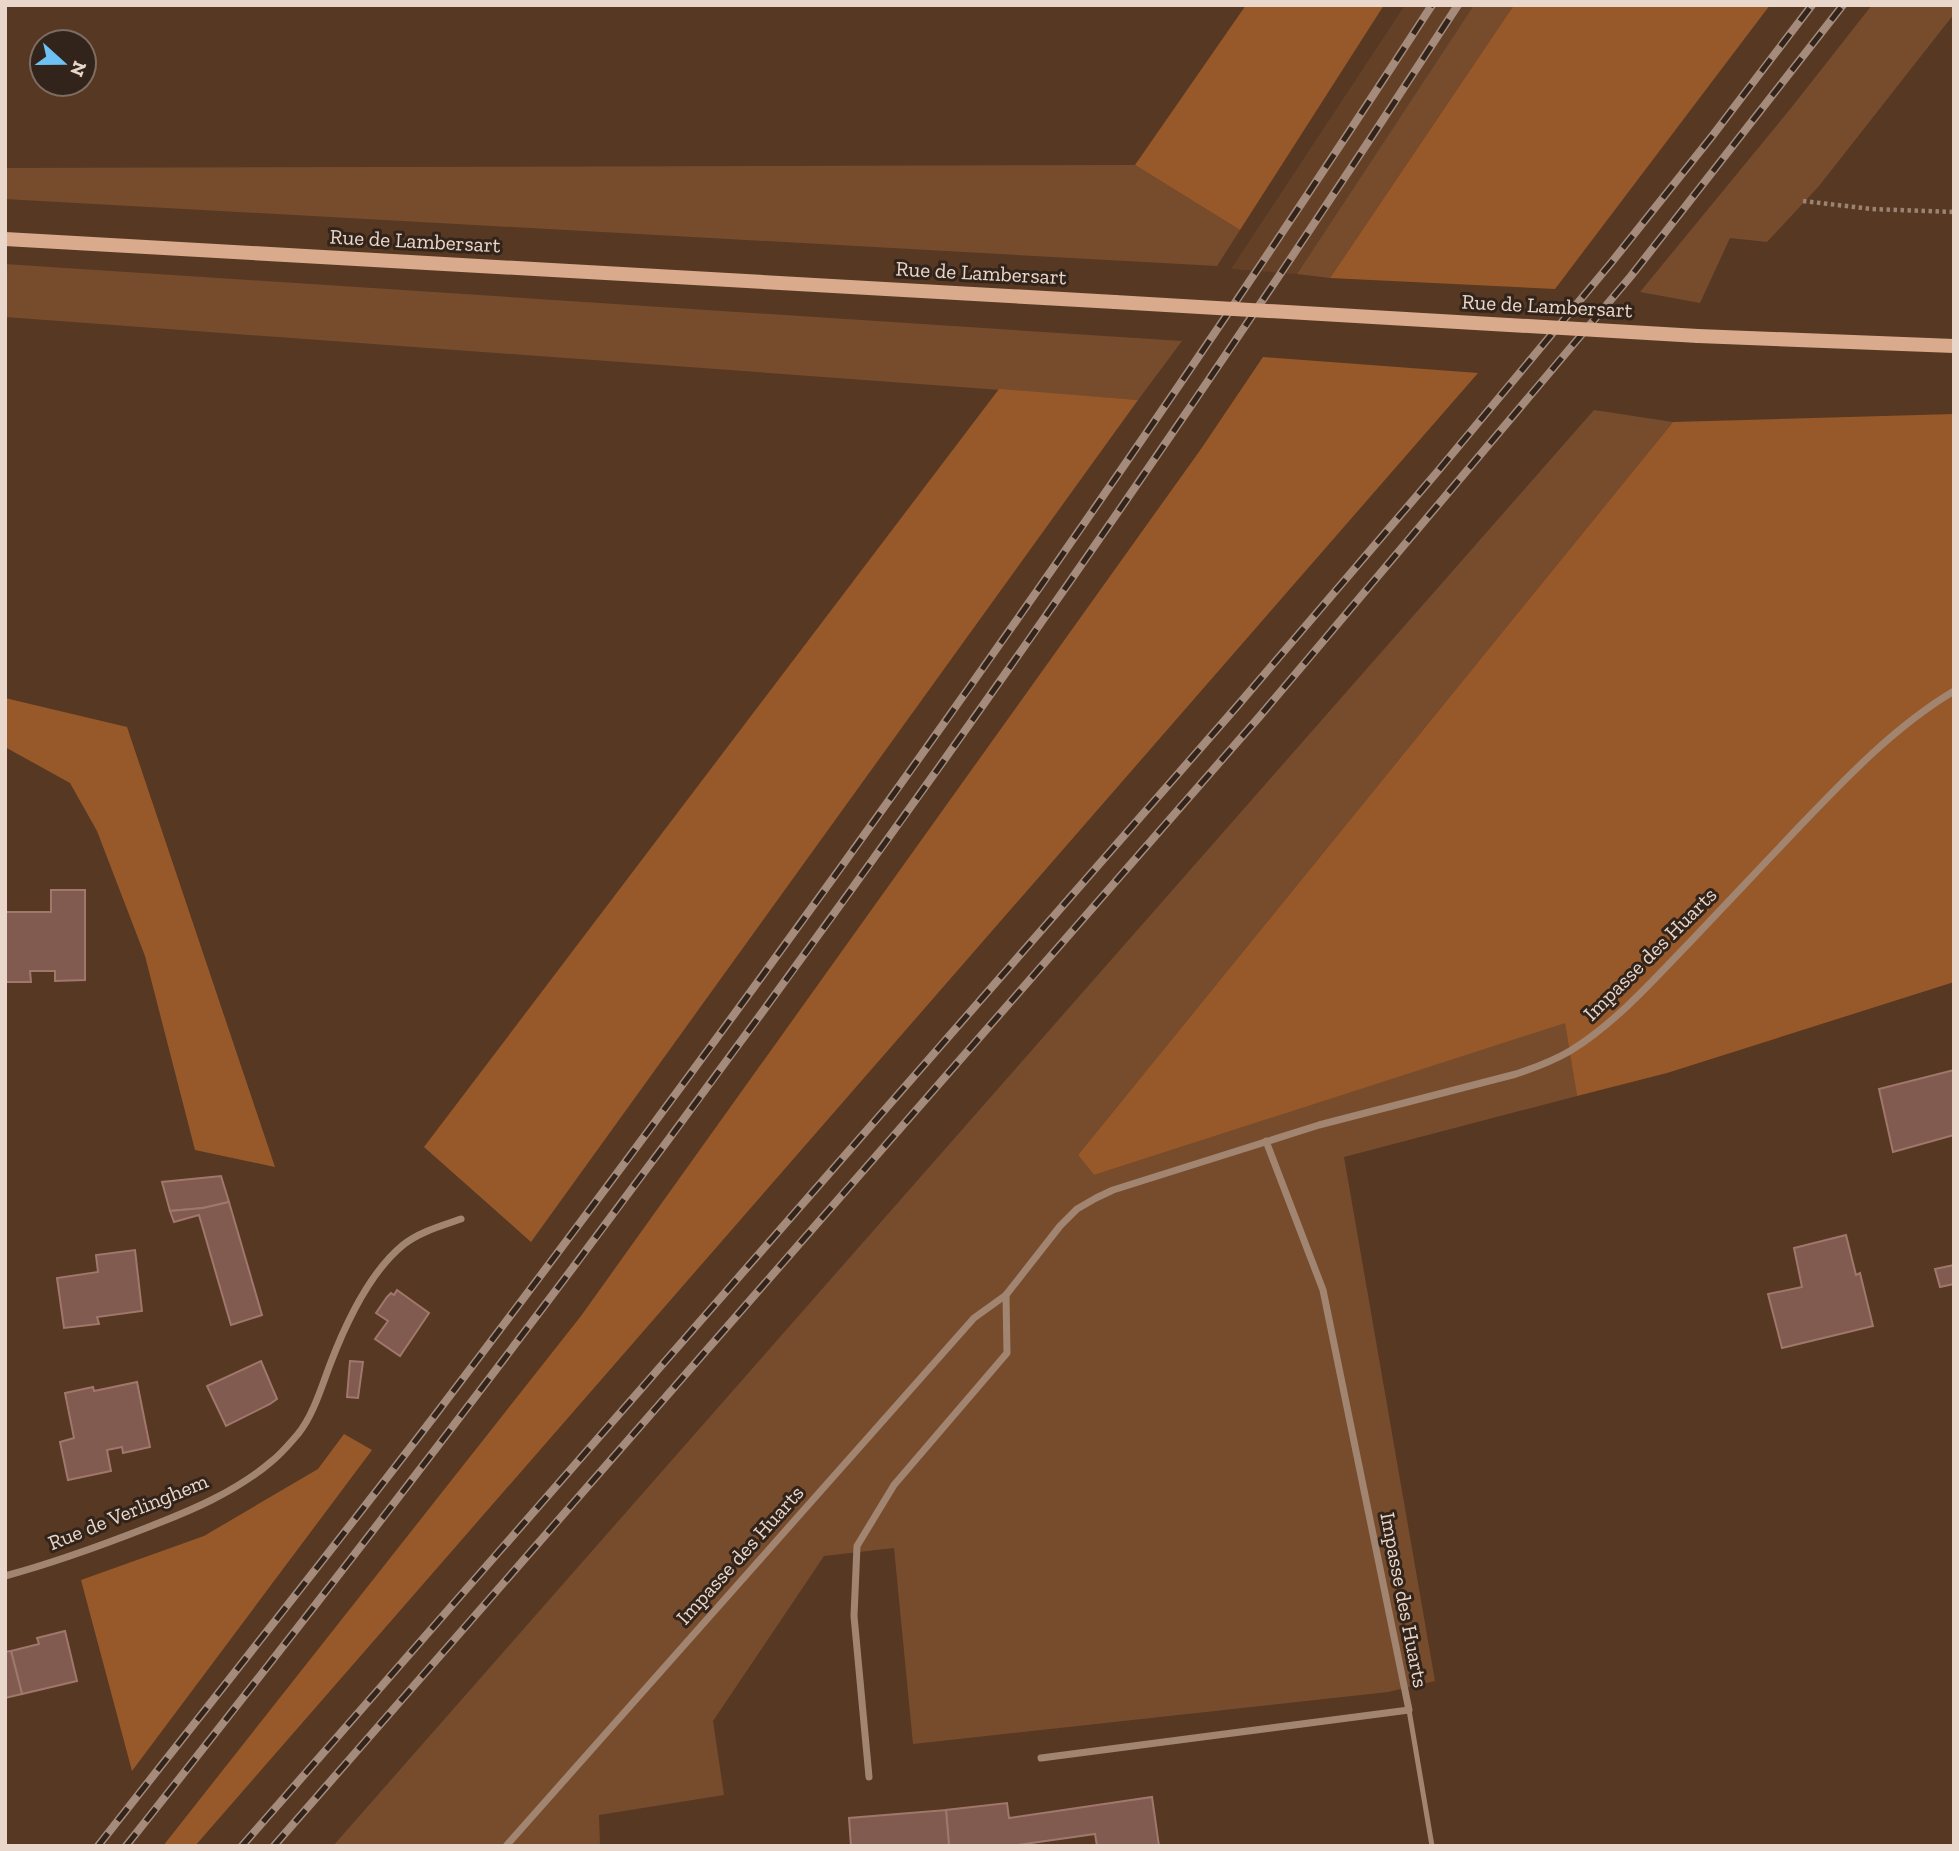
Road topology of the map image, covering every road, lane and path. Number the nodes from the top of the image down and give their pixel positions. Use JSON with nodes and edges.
{"nodes":[{"id":1,"x":1803,"y":201,"type":"dead end"},
{"id":2,"x":1954,"y":212,"type":"edge"},
{"id":3,"x":5,"y":239,"type":"edge"},
{"id":4,"x":1954,"y":346,"type":"edge"},
{"id":5,"x":1954,"y":691,"type":"edge"},
{"id":6,"x":1266,"y":1141,"type":"junction"},
{"id":7,"x":461,"y":1219,"type":"dead end"},
{"id":8,"x":1006,"y":1295,"type":"junction"},
{"id":9,"x":5,"y":1576,"type":"edge"},
{"id":10,"x":1409,"y":1710,"type":"junction"},
{"id":11,"x":1041,"y":1758,"type":"dead end"},
{"id":12,"x":869,"y":1777,"type":"dead end"},
{"id":13,"x":506,"y":1846,"type":"edge"},
{"id":14,"x":1432,"y":1846,"type":"edge"}],
"edges":[{"from":1,"to":2,"type":"path"},
{"from":3,"to":4,"type":"main road","name":"Rue de Lambersart","bridge":true},
{"from":5,"to":6,"type":"street","name":"Impasse des Huarts"},
{"from":6,"to":8,"type":"street","name":"Impasse des Huarts"},
{"from":6,"to":10,"type":"street","name":"Impasse des Huarts"},
{"from":7,"to":9,"type":"street","name":"Rue de Verlinghem"},
{"from":8,"to":12,"type":"street"},
{"from":8,"to":13,"type":"street","name":"Impasse des Huarts"},
{"from":10,"to":11,"type":"street","name":"Impasse des Huarts"},
{"from":10,"to":14,"type":"lane"}]}
